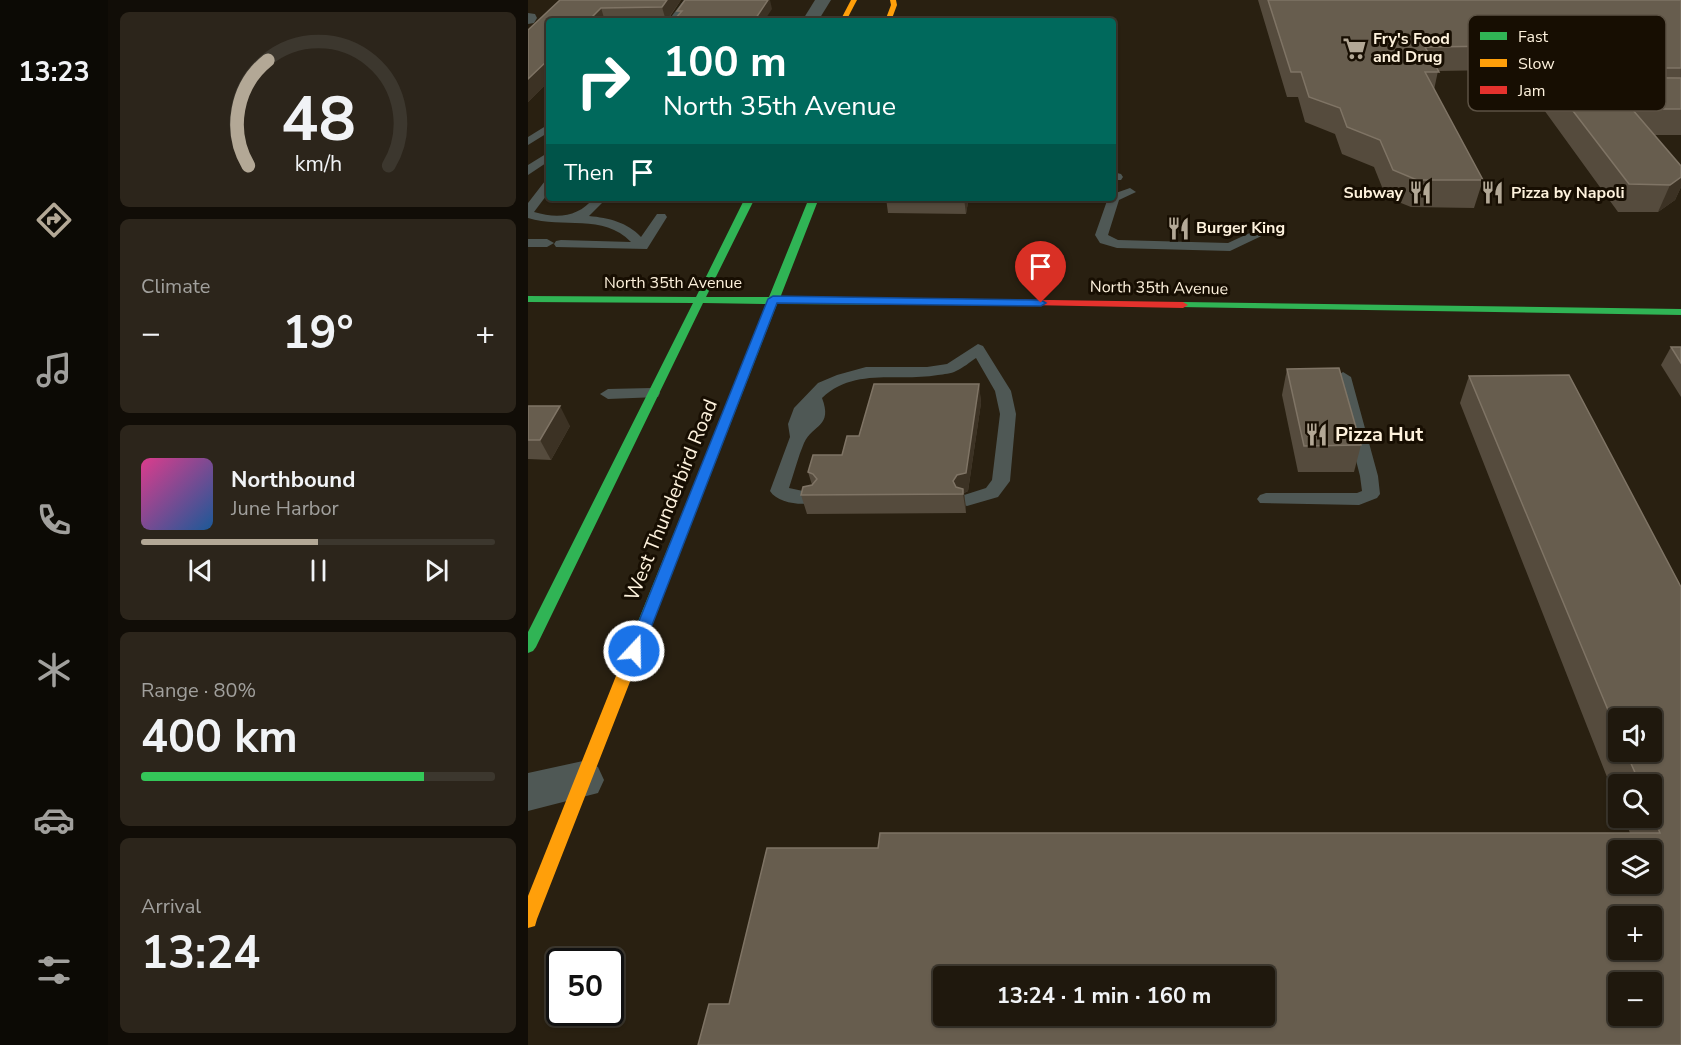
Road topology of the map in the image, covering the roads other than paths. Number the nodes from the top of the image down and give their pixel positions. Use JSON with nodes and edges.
{"nodes":[{"id":1,"x":689,"y":0,"type":"edge"},
{"id":2,"x":823,"y":0,"type":"edge"},
{"id":3,"x":854,"y":0,"type":"edge"},
{"id":4,"x":893,"y":0,"type":"edge"},
{"id":5,"x":675,"y":18,"type":"edge"},
{"id":6,"x":812,"y":18,"type":"edge"},
{"id":7,"x":845,"y":18,"type":"edge"},
{"id":8,"x":889,"y":18,"type":"edge"},
{"id":9,"x":546,"y":129,"type":"edge"},
{"id":10,"x":528,"y":142,"type":"edge"},
{"id":11,"x":546,"y":157,"type":"edge"},
{"id":12,"x":528,"y":171,"type":"edge"},
{"id":13,"x":546,"y":188,"type":"edge"},
{"id":14,"x":1130,"y":192,"type":"dead end"},
{"id":15,"x":1116,"y":197,"type":"edge"},
{"id":16,"x":599,"y":201,"type":"edge"},
{"id":17,"x":748,"y":201,"type":"edge"},
{"id":18,"x":813,"y":201,"type":"edge"},
{"id":19,"x":1112,"y":201,"type":"edge"},
{"id":20,"x":528,"y":213,"type":"edge"},
{"id":21,"x":661,"y":217,"type":"dead end"},
{"id":22,"x":579,"y":219,"type":"junction"},
{"id":23,"x":1270,"y":229,"type":"dead end"},
{"id":24,"x":528,"y":243,"type":"edge"},
{"id":25,"x":642,"y":246,"type":"junction"},
{"id":26,"x":528,"y":299,"type":"edge"},
{"id":27,"x":698,"y":299,"type":"junction"},
{"id":28,"x":773,"y":299,"type":"junction"},
{"id":29,"x":1681,"y":312,"type":"edge"},
{"id":30,"x":1343,"y":377,"type":"edge"},
{"id":31,"x":652,"y":393,"type":"junction"},
{"id":32,"x":608,"y":394,"type":"dead end"},
{"id":33,"x":811,"y":498,"type":"edge"},
{"id":34,"x":1266,"y":499,"type":"dead end"},
{"id":35,"x":967,"y":500,"type":"dead end"},
{"id":36,"x":528,"y":647,"type":"edge"},
{"id":37,"x":583,"y":780,"type":"junction"},
{"id":38,"x":528,"y":792,"type":"edge"},
{"id":39,"x":528,"y":919,"type":"edge"}],
"edges":[{"from":1,"to":5,"type":"lane"},
{"from":2,"to":6,"type":"street"},
{"from":3,"to":7,"type":"main road"},
{"from":4,"to":8,"type":"main road"},
{"from":9,"to":10,"type":"lane"},
{"from":11,"to":12,"type":"lane"},
{"from":13,"to":20,"type":"lane"},
{"from":14,"to":15,"type":"lane"},
{"from":16,"to":22,"type":"lane"},
{"from":17,"to":27,"type":"main road"},
{"from":18,"to":28,"type":"main road","name":"West Thunderbird Road"},
{"from":19,"to":23,"type":"lane"},
{"from":20,"to":22,"type":"lane"},
{"from":21,"to":25,"type":"lane"},
{"from":22,"to":25,"type":"lane"},
{"from":24,"to":25,"type":"lane"},
{"from":26,"to":27,"type":"main road","name":"North 35th Avenue"},
{"from":27,"to":28,"type":"main road","name":"North 35th Avenue"},
{"from":27,"to":31,"type":"main road"},
{"from":28,"to":29,"type":"main road","name":"North 35th Avenue"},
{"from":28,"to":37,"type":"main road","name":"West Thunderbird Road"},
{"from":30,"to":34,"type":"lane"},
{"from":31,"to":32,"type":"lane"},
{"from":31,"to":36,"type":"main road"},
{"from":33,"to":35,"type":"lane"},
{"from":37,"to":38,"type":"street"},
{"from":37,"to":39,"type":"main road","name":"West Thunderbird Road"}]}
